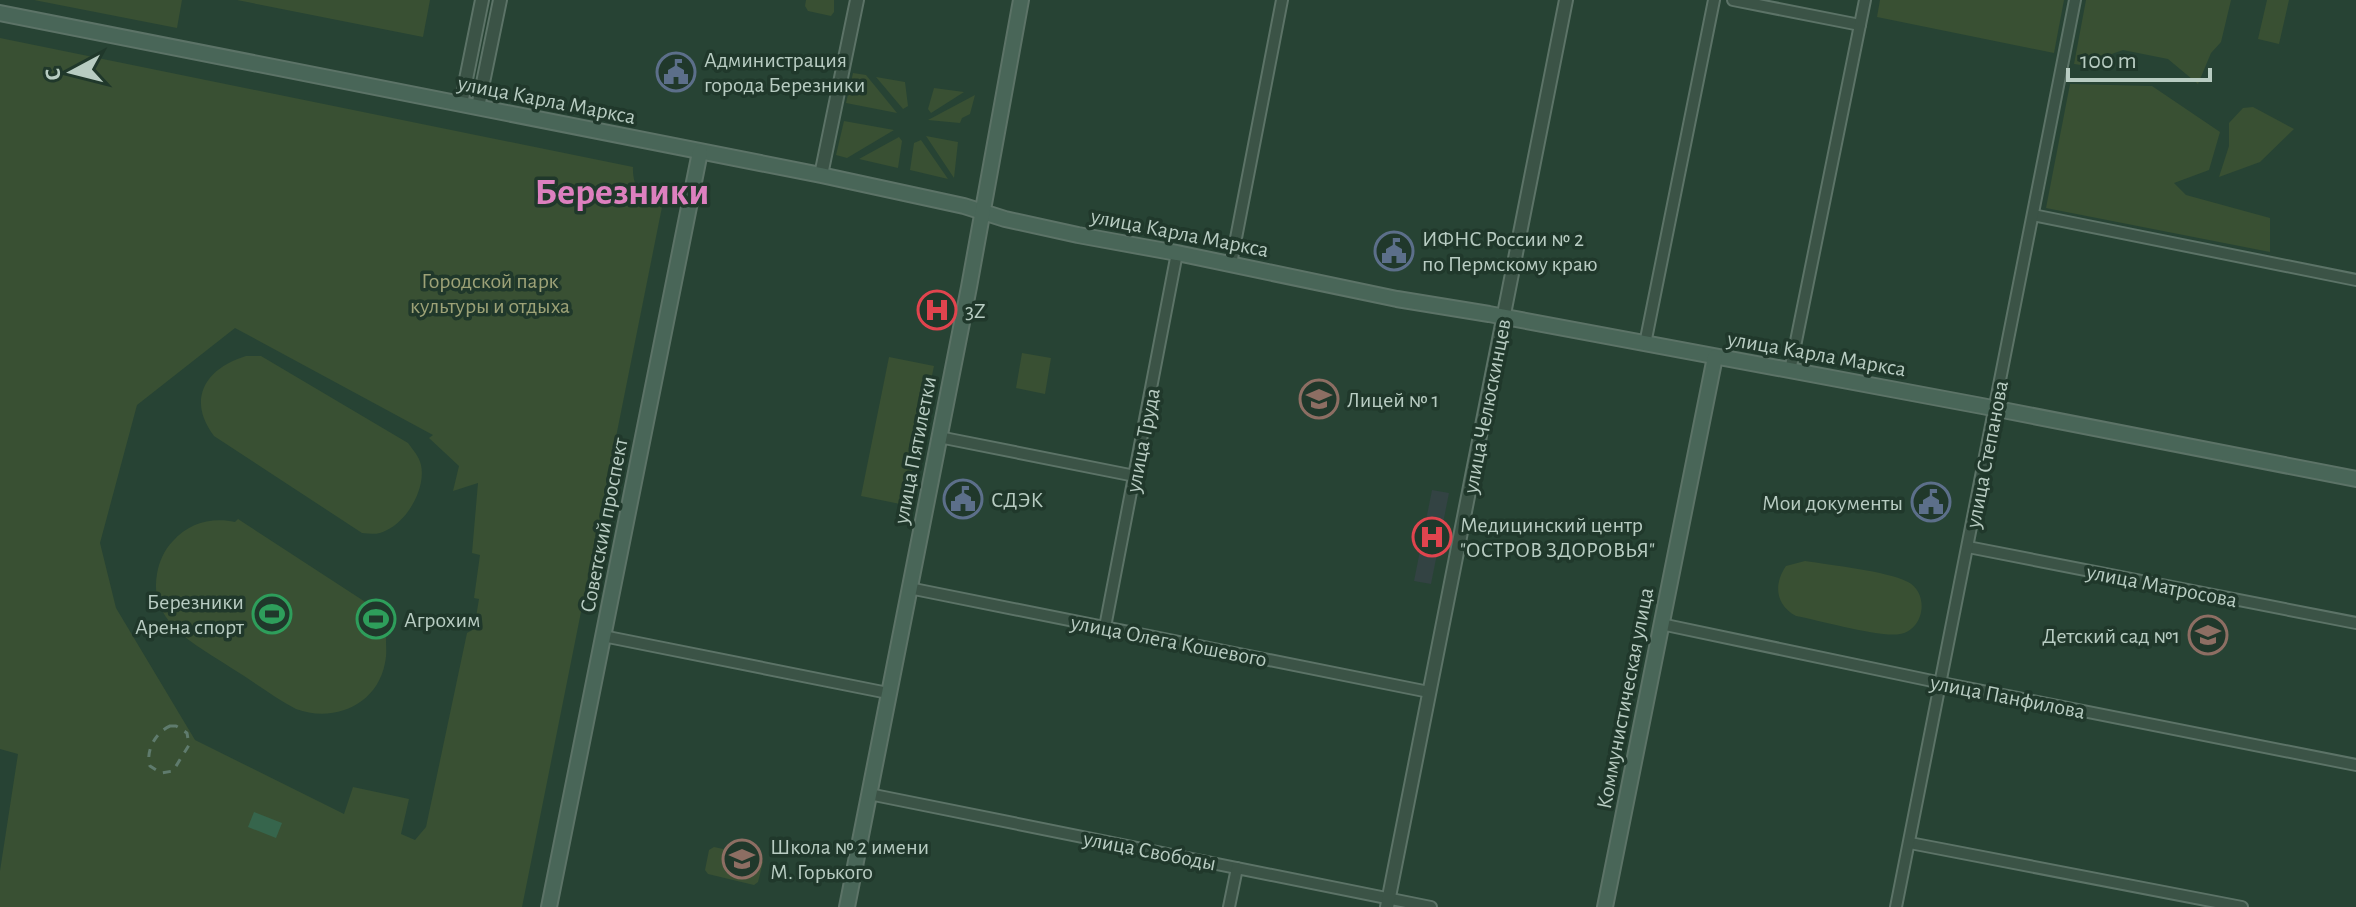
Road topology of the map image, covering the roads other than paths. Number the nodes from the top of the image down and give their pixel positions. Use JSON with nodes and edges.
{"nodes":[{"id":1,"x":482,"y":0,"type":"edge"},
{"id":2,"x":500,"y":0,"type":"edge"},
{"id":3,"x":857,"y":0,"type":"edge"},
{"id":4,"x":1021,"y":0,"type":"edge"},
{"id":5,"x":1282,"y":0,"type":"edge"},
{"id":6,"x":1566,"y":0,"type":"edge"},
{"id":7,"x":1714,"y":0,"type":"edge"},
{"id":8,"x":1733,"y":0,"type":"edge"},
{"id":9,"x":1865,"y":0,"type":"edge"},
{"id":10,"x":2075,"y":0,"type":"edge"},
{"id":11,"x":0,"y":13,"type":"edge"},
{"id":12,"x":1860,"y":25,"type":"junction"},
{"id":13,"x":461,"y":104,"type":"junction"},
{"id":14,"x":478,"y":107,"type":"junction"},
{"id":15,"x":700,"y":152,"type":"junction"},
{"id":16,"x":821,"y":175,"type":"junction"},
{"id":17,"x":982,"y":212,"type":"junction"},
{"id":18,"x":2033,"y":215,"type":"junction"},
{"id":19,"x":1177,"y":253,"type":"junction"},
{"id":20,"x":1231,"y":264,"type":"junction"},
{"id":21,"x":2356,"y":280,"type":"edge"},
{"id":22,"x":1503,"y":318,"type":"junction"},
{"id":23,"x":1645,"y":344,"type":"junction"},
{"id":24,"x":1715,"y":357,"type":"junction"},
{"id":25,"x":1790,"y":371,"type":"junction"},
{"id":26,"x":1995,"y":408,"type":"junction"},
{"id":27,"x":939,"y":437,"type":"junction"},
{"id":28,"x":1135,"y":476,"type":"junction"},
{"id":29,"x":2356,"y":479,"type":"edge"},
{"id":30,"x":1968,"y":547,"type":"junction"},
{"id":31,"x":909,"y":588,"type":"junction"},
{"id":32,"x":2356,"y":623,"type":"edge"},
{"id":33,"x":1661,"y":624,"type":"junction"},
{"id":34,"x":1105,"y":627,"type":"junction"},
{"id":35,"x":603,"y":636,"type":"junction"},
{"id":36,"x":1942,"y":683,"type":"junction"},
{"id":37,"x":1429,"y":692,"type":"junction"},
{"id":38,"x":888,"y":693,"type":"junction"},
{"id":39,"x":2356,"y":765,"type":"edge"},
{"id":40,"x":869,"y":794,"type":"junction"},
{"id":41,"x":1910,"y":843,"type":"junction"},
{"id":42,"x":1237,"y":868,"type":"junction"},
{"id":43,"x":1388,"y":903,"type":"edge"},
{"id":44,"x":549,"y":907,"type":"edge"},
{"id":45,"x":847,"y":907,"type":"edge"},
{"id":46,"x":1229,"y":907,"type":"edge"},
{"id":47,"x":1431,"y":907,"type":"edge"},
{"id":48,"x":1605,"y":907,"type":"edge"},
{"id":49,"x":1896,"y":907,"type":"edge"},
{"id":50,"x":2242,"y":907,"type":"edge"}],
"edges":[{"from":1,"to":13,"type":"street"},
{"from":2,"to":14,"type":"street"},
{"from":3,"to":16,"type":"street"},
{"from":4,"to":17,"type":"main road","name":"улица Пятилетки"},
{"from":5,"to":20,"type":"street"},
{"from":6,"to":22,"type":"street","name":"улица Челюскинцев"},
{"from":7,"to":23,"type":"street"},
{"from":8,"to":12,"type":"street"},
{"from":9,"to":12,"type":"street"},
{"from":10,"to":18,"type":"street","name":"улица Степанова"},
{"from":11,"to":13,"type":"main road","name":"улица Карла Маркса"},
{"from":12,"to":25,"type":"street"},
{"from":13,"to":14,"type":"main road","name":"улица Карла Маркса"},
{"from":14,"to":15,"type":"main road","name":"улица Карла Маркса"},
{"from":15,"to":16,"type":"main road","name":"улица Карла Маркса"},
{"from":15,"to":35,"type":"main road","name":"Советский проспект"},
{"from":16,"to":17,"type":"main road","name":"улица Карла Маркса"},
{"from":17,"to":19,"type":"main road","name":"улица Карла Маркса"},
{"from":17,"to":27,"type":"main road","name":"улица Пятилетки"},
{"from":18,"to":21,"type":"street"},
{"from":18,"to":26,"type":"street","name":"улица Степанова"},
{"from":19,"to":20,"type":"main road","name":"улица Карла Маркса"},
{"from":19,"to":28,"type":"street","name":"улица Труда"},
{"from":20,"to":22,"type":"main road","name":"улица Карла Маркса"},
{"from":22,"to":23,"type":"main road","name":"улица Карла Маркса"},
{"from":22,"to":37,"type":"street","name":"улица Челюскинцев"},
{"from":23,"to":24,"type":"main road","name":"улица Карла Маркса"},
{"from":24,"to":25,"type":"main road","name":"улица Карла Маркса"},
{"from":24,"to":33,"type":"main road","name":"Коммунистическая улица"},
{"from":25,"to":26,"type":"main road","name":"улица Карла Маркса"},
{"from":26,"to":29,"type":"main road","name":"улица Карла Маркса"},
{"from":26,"to":30,"type":"street","name":"улица Степанова"},
{"from":27,"to":28,"type":"street"},
{"from":27,"to":31,"type":"main road","name":"улица Пятилетки"},
{"from":28,"to":34,"type":"street","name":"улица Труда"},
{"from":30,"to":32,"type":"street","name":"улица Матросова"},
{"from":30,"to":36,"type":"street","name":"улица Степанова"},
{"from":31,"to":34,"type":"street","name":"улица Олега Кошевого"},
{"from":31,"to":38,"type":"main road","name":"улица Пятилетки"},
{"from":33,"to":36,"type":"street","name":"улица Панфилова"},
{"from":33,"to":48,"type":"main road","name":"Коммунистическая улица"},
{"from":34,"to":37,"type":"street","name":"улица Олега Кошевого"},
{"from":35,"to":38,"type":"street"},
{"from":35,"to":44,"type":"main road","name":"Советский проспект"},
{"from":36,"to":39,"type":"street","name":"улица Панфилова"},
{"from":36,"to":41,"type":"street","name":"улица Степанова"},
{"from":37,"to":43,"type":"street","name":"улица Челюскинцев"},
{"from":38,"to":40,"type":"main road","name":"улица Пятилетки"},
{"from":40,"to":42,"type":"street","name":"улица Свободы"},
{"from":40,"to":45,"type":"main road","name":"улица Пятилетки"},
{"from":41,"to":49,"type":"street","name":"улица Степанова"},
{"from":41,"to":50,"type":"street"},
{"from":42,"to":43,"type":"street","name":"улица Свободы"},
{"from":42,"to":46,"type":"street"},
{"from":43,"to":47,"type":"street","name":"улица Свободы"}]}
